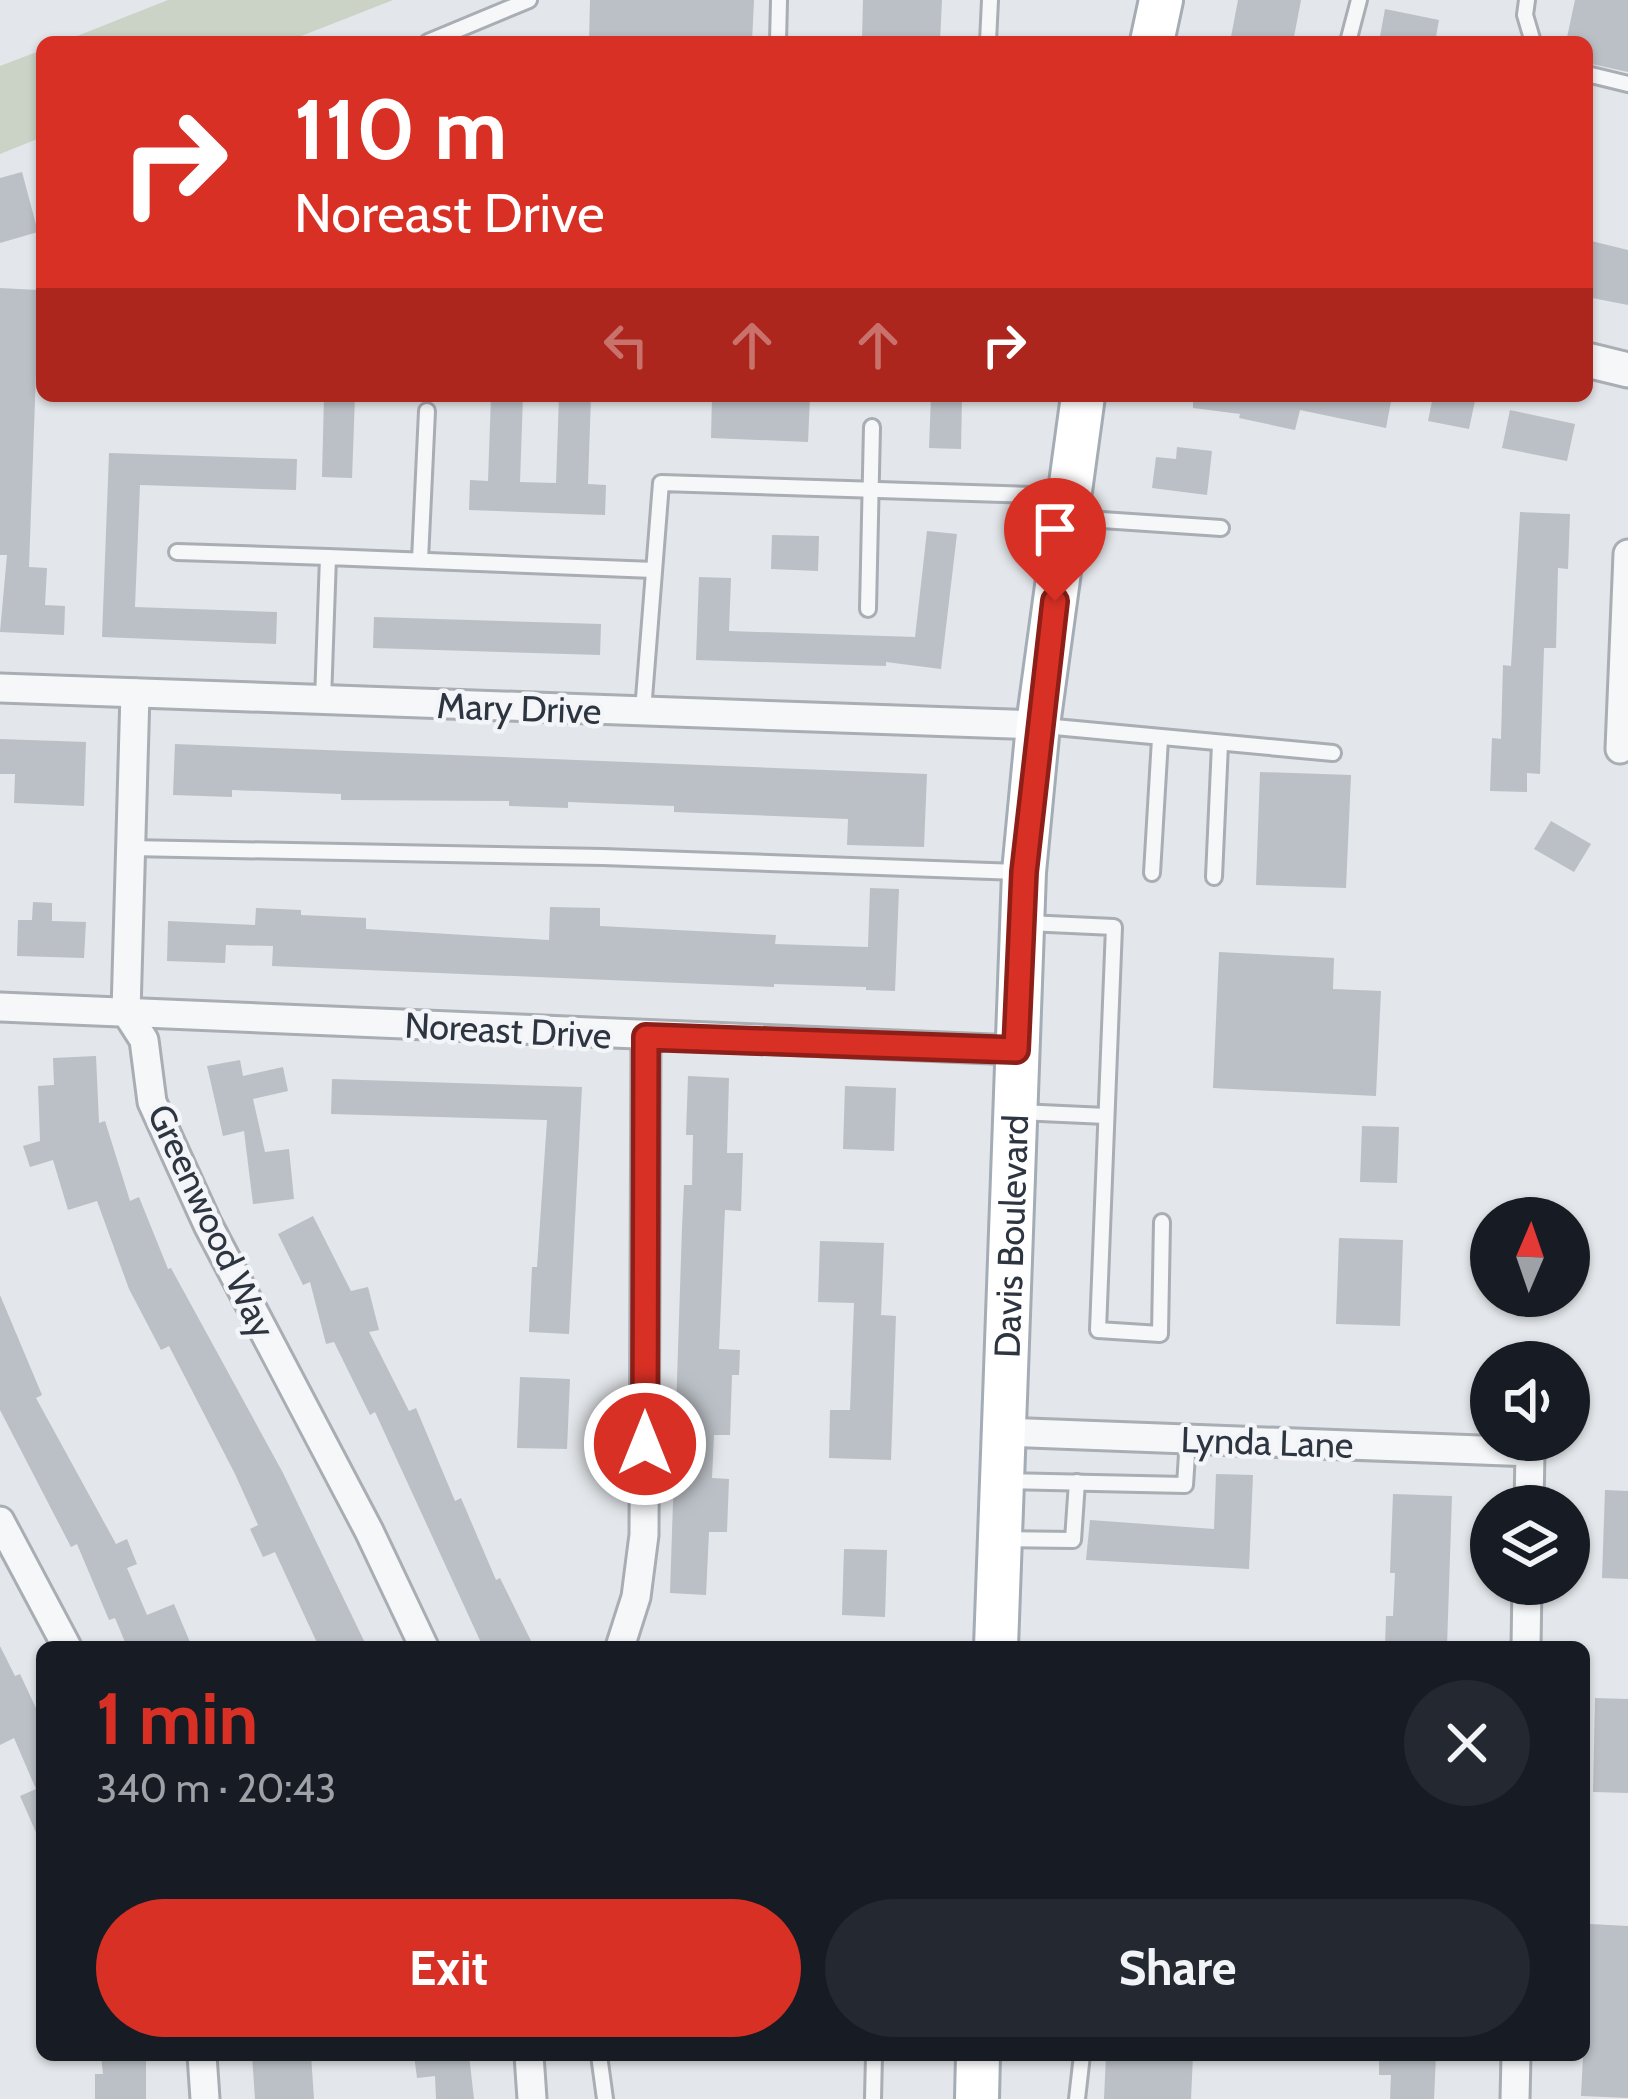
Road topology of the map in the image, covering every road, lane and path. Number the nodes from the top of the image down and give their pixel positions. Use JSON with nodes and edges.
{"nodes":[{"id":1,"x":529,"y":0,"type":"edge"},
{"id":2,"x":779,"y":0,"type":"edge"},
{"id":3,"x":990,"y":0,"type":"edge"},
{"id":4,"x":1161,"y":0,"type":"edge"},
{"id":5,"x":1359,"y":0,"type":"edge"},
{"id":6,"x":1527,"y":0,"type":"edge"},
{"id":7,"x":442,"y":36,"type":"edge"},
{"id":8,"x":778,"y":36,"type":"edge"},
{"id":9,"x":988,"y":36,"type":"edge"},
{"id":10,"x":1153,"y":36,"type":"edge"},
{"id":11,"x":1350,"y":36,"type":"edge"},
{"id":12,"x":1532,"y":36,"type":"edge"},
{"id":13,"x":1593,"y":75,"type":"edge"},
{"id":14,"x":1628,"y":84,"type":"edge"},
{"id":15,"x":1593,"y":361,"type":"edge"},
{"id":16,"x":1628,"y":370,"type":"edge"},
{"id":17,"x":1082,"y":402,"type":"edge"},
{"id":18,"x":427,"y":411,"type":"dead end"},
{"id":19,"x":872,"y":427,"type":"dead end"},
{"id":20,"x":871,"y":490,"type":"junction"},
{"id":21,"x":1068,"y":507,"type":"junction"},
{"id":22,"x":1221,"y":528,"type":"dead end"},
{"id":23,"x":178,"y":552,"type":"dead end"},
{"id":24,"x":1628,"y":554,"type":"edge"},
{"id":25,"x":328,"y":556,"type":"junction"},
{"id":26,"x":420,"y":560,"type":"junction"},
{"id":27,"x":654,"y":570,"type":"junction"},
{"id":28,"x":868,"y":609,"type":"dead end"},
{"id":29,"x":0,"y":688,"type":"edge"},
{"id":30,"x":135,"y":693,"type":"junction"},
{"id":31,"x":323,"y":700,"type":"junction"},
{"id":32,"x":643,"y":713,"type":"junction"},
{"id":33,"x":1039,"y":725,"type":"junction"},
{"id":34,"x":1160,"y":739,"type":"junction"},
{"id":35,"x":1220,"y":744,"type":"junction"},
{"id":36,"x":1620,"y":749,"type":"dead end"},
{"id":37,"x":1334,"y":753,"type":"dead end"},
{"id":38,"x":130,"y":848,"type":"junction"},
{"id":39,"x":1024,"y":872,"type":"junction"},
{"id":40,"x":1152,"y":873,"type":"dead end"},
{"id":41,"x":1214,"y":878,"type":"dead end"},
{"id":42,"x":1022,"y":922,"type":"junction"},
{"id":43,"x":0,"y":1007,"type":"edge"},
{"id":44,"x":126,"y":1012,"type":"junction"},
{"id":45,"x":646,"y":1037,"type":"junction"},
{"id":46,"x":1016,"y":1050,"type":"junction"},
{"id":47,"x":1014,"y":1112,"type":"junction"},
{"id":48,"x":1106,"y":1116,"type":"junction"},
{"id":49,"x":1162,"y":1222,"type":"dead end"},
{"id":50,"x":1004,"y":1432,"type":"junction"},
{"id":51,"x":1188,"y":1439,"type":"junction"},
{"id":52,"x":1002,"y":1481,"type":"junction"},
{"id":53,"x":1077,"y":1483,"type":"junction"},
{"id":54,"x":1530,"y":1485,"type":"edge"},
{"id":55,"x":0,"y":1521,"type":"edge"},
{"id":56,"x":1000,"y":1539,"type":"junction"},
{"id":57,"x":1527,"y":1605,"type":"edge"},
{"id":58,"x":64,"y":1641,"type":"edge"},
{"id":59,"x":421,"y":1641,"type":"edge"},
{"id":60,"x":622,"y":1641,"type":"edge"},
{"id":61,"x":995,"y":1641,"type":"edge"},
{"id":62,"x":1526,"y":1641,"type":"edge"},
{"id":63,"x":202,"y":2061,"type":"edge"},
{"id":64,"x":529,"y":2061,"type":"edge"},
{"id":65,"x":600,"y":2061,"type":"edge"},
{"id":66,"x":874,"y":2061,"type":"edge"},
{"id":67,"x":978,"y":2061,"type":"edge"},
{"id":68,"x":1081,"y":2061,"type":"edge"},
{"id":69,"x":1516,"y":2061,"type":"edge"},
{"id":70,"x":205,"y":2099,"type":"edge"},
{"id":71,"x":532,"y":2099,"type":"edge"},
{"id":72,"x":604,"y":2099,"type":"edge"},
{"id":73,"x":873,"y":2099,"type":"edge"},
{"id":74,"x":977,"y":2099,"type":"edge"},
{"id":75,"x":1077,"y":2099,"type":"edge"},
{"id":76,"x":1515,"y":2099,"type":"edge"}],
"edges":[{"from":1,"to":7,"type":"lane"},
{"from":2,"to":8,"type":"lane"},
{"from":3,"to":9,"type":"lane"},
{"from":4,"to":10,"type":"main road"},
{"from":5,"to":11,"type":"lane"},
{"from":6,"to":12,"type":"lane"},
{"from":13,"to":14,"type":"lane"},
{"from":15,"to":16,"type":"street"},
{"from":17,"to":21,"type":"main road","name":"Davis Boulevard"},
{"from":18,"to":26,"type":"lane"},
{"from":19,"to":20,"type":"lane"},
{"from":20,"to":21,"type":"lane"},
{"from":20,"to":27,"type":"lane"},
{"from":20,"to":28,"type":"lane"},
{"from":21,"to":22,"type":"lane"},
{"from":21,"to":33,"type":"main road","name":"Davis Boulevard"},
{"from":23,"to":25,"type":"lane"},
{"from":24,"to":36,"type":"street"},
{"from":25,"to":26,"type":"lane"},
{"from":25,"to":31,"type":"lane"},
{"from":26,"to":27,"type":"lane"},
{"from":27,"to":32,"type":"lane"},
{"from":29,"to":30,"type":"street","name":"Mary Drive"},
{"from":30,"to":31,"type":"street","name":"Mary Drive"},
{"from":30,"to":38,"type":"street","name":"Greenwood Way"},
{"from":31,"to":32,"type":"street","name":"Mary Drive"},
{"from":32,"to":33,"type":"street","name":"Mary Drive"},
{"from":33,"to":34,"type":"lane"},
{"from":33,"to":39,"type":"main road","name":"Davis Boulevard"},
{"from":34,"to":35,"type":"lane"},
{"from":34,"to":40,"type":"lane"},
{"from":35,"to":37,"type":"lane"},
{"from":35,"to":41,"type":"lane"},
{"from":38,"to":39,"type":"lane"},
{"from":38,"to":44,"type":"street","name":"Greenwood Way"},
{"from":39,"to":42,"type":"main road","name":"Davis Boulevard"},
{"from":42,"to":46,"type":"main road","name":"Davis Boulevard"},
{"from":42,"to":48,"type":"lane"},
{"from":43,"to":44,"type":"street","name":"Noreast Drive"},
{"from":44,"to":45,"type":"street","name":"Noreast Drive"},
{"from":44,"to":59,"type":"street","name":"Greenwood Way"},
{"from":45,"to":46,"type":"street","name":"Noreast Drive"},
{"from":45,"to":60,"type":"street"},
{"from":46,"to":47,"type":"main road","name":"Davis Boulevard"},
{"from":47,"to":48,"type":"lane"},
{"from":47,"to":50,"type":"main road","name":"Davis Boulevard"},
{"from":48,"to":49,"type":"lane"},
{"from":50,"to":51,"type":"street","name":"Lynda Lane"},
{"from":50,"to":52,"type":"main road","name":"Davis Boulevard"},
{"from":51,"to":53,"type":"lane"},
{"from":51,"to":54,"type":"street","name":"Lynda Lane"},
{"from":52,"to":53,"type":"lane"},
{"from":52,"to":56,"type":"main road","name":"Davis Boulevard"},
{"from":53,"to":56,"type":"lane"},
{"from":55,"to":58,"type":"street"},
{"from":56,"to":61,"type":"main road","name":"Davis Boulevard"},
{"from":57,"to":62,"type":"street"},
{"from":63,"to":70,"type":"street"},
{"from":64,"to":71,"type":"street"},
{"from":65,"to":72,"type":"lane"},
{"from":66,"to":73,"type":"lane"},
{"from":67,"to":74,"type":"main road"},
{"from":68,"to":75,"type":"lane"},
{"from":69,"to":76,"type":"street"}]}
